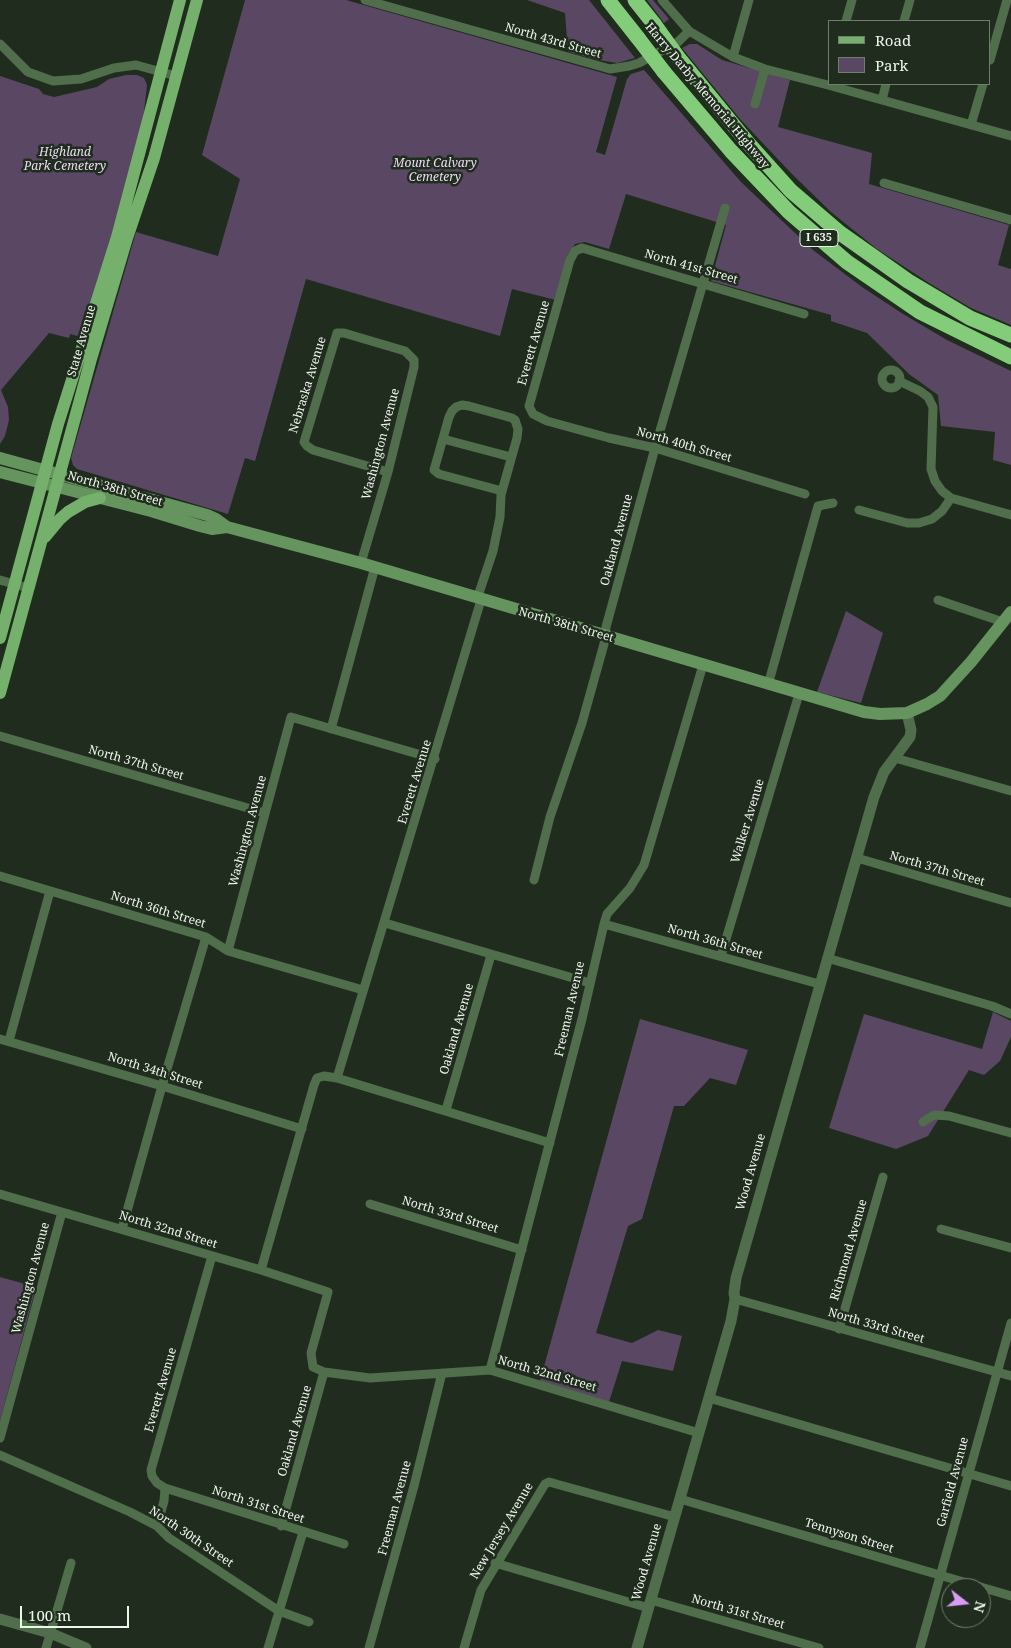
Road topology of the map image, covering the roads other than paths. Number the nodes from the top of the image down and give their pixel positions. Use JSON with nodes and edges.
{"nodes":[{"id":1,"x":180,"y":0,"type":"edge"},
{"id":2,"x":197,"y":0,"type":"edge"},
{"id":3,"x":365,"y":0,"type":"edge"},
{"id":4,"x":608,"y":0,"type":"edge"},
{"id":5,"x":635,"y":0,"type":"edge"},
{"id":6,"x":662,"y":0,"type":"edge"},
{"id":7,"x":749,"y":0,"type":"edge"},
{"id":8,"x":852,"y":0,"type":"edge"},
{"id":9,"x":910,"y":0,"type":"edge"},
{"id":10,"x":1007,"y":0,"type":"edge"},
{"id":11,"x":846,"y":20,"type":"edge"},
{"id":12,"x":904,"y":20,"type":"edge"},
{"id":13,"x":689,"y":31,"type":"junction"},
{"id":14,"x":0,"y":44,"type":"edge"},
{"id":15,"x":991,"y":56,"type":"edge"},
{"id":16,"x":733,"y":57,"type":"junction"},
{"id":17,"x":765,"y":69,"type":"junction"},
{"id":18,"x":161,"y":72,"type":"junction"},
{"id":19,"x":176,"y":76,"type":"junction"},
{"id":20,"x":828,"y":81,"type":"edge"},
{"id":21,"x":840,"y":85,"type":"edge"},
{"id":22,"x":886,"y":85,"type":"edge"},
{"id":23,"x":983,"y":85,"type":"edge"},
{"id":24,"x":882,"y":100,"type":"junction"},
{"id":25,"x":755,"y":104,"type":"dead end"},
{"id":26,"x":972,"y":125,"type":"junction"},
{"id":27,"x":1011,"y":136,"type":"edge"},
{"id":28,"x":884,"y":183,"type":"dead end"},
{"id":29,"x":725,"y":208,"type":"dead end"},
{"id":30,"x":1011,"y":220,"type":"edge"},
{"id":31,"x":572,"y":255,"type":"joint"},
{"id":32,"x":704,"y":283,"type":"junction"},
{"id":33,"x":804,"y":314,"type":"dead end"},
{"id":34,"x":1011,"y":335,"type":"edge"},
{"id":35,"x":1011,"y":357,"type":"edge"},
{"id":36,"x":414,"y":360,"type":"joint"},
{"id":37,"x":899,"y":381,"type":"dead end"},
{"id":38,"x":555,"y":423,"type":"joint"},
{"id":39,"x":442,"y":439,"type":"junction"},
{"id":40,"x":655,"y":448,"type":"junction"},
{"id":41,"x":511,"y":457,"type":"junction"},
{"id":42,"x":0,"y":458,"type":"edge"},
{"id":43,"x":0,"y":472,"type":"edge"},
{"id":44,"x":388,"y":472,"type":"junction"},
{"id":45,"x":44,"y":477,"type":"junction"},
{"id":46,"x":57,"y":480,"type":"junction"},
{"id":47,"x":502,"y":491,"type":"junction"},
{"id":48,"x":805,"y":494,"type":"dead end"},
{"id":49,"x":100,"y":498,"type":"junction"},
{"id":50,"x":951,"y":498,"type":"junction"},
{"id":51,"x":833,"y":503,"type":"dead end"},
{"id":52,"x":859,"y":510,"type":"dead end"},
{"id":53,"x":1011,"y":514,"type":"edge"},
{"id":54,"x":227,"y":527,"type":"junction"},
{"id":55,"x":41,"y":543,"type":"junction"},
{"id":56,"x":361,"y":563,"type":"junction"},
{"id":57,"x":375,"y":567,"type":"junction"},
{"id":58,"x":0,"y":580,"type":"edge"},
{"id":59,"x":15,"y":584,"type":"junction"},
{"id":60,"x":29,"y":588,"type":"junction"},
{"id":61,"x":482,"y":600,"type":"junction"},
{"id":62,"x":938,"y":600,"type":"dead end"},
{"id":63,"x":1007,"y":617,"type":"edge"},
{"id":64,"x":605,"y":636,"type":"junction"},
{"id":65,"x":0,"y":638,"type":"edge"},
{"id":66,"x":703,"y":665,"type":"junction"},
{"id":67,"x":768,"y":685,"type":"junction"},
{"id":68,"x":0,"y":692,"type":"edge"},
{"id":69,"x":799,"y":694,"type":"junction"},
{"id":70,"x":907,"y":713,"type":"junction"},
{"id":71,"x":331,"y":729,"type":"junction"},
{"id":72,"x":0,"y":736,"type":"edge"},
{"id":73,"x":895,"y":758,"type":"junction"},
{"id":74,"x":435,"y":759,"type":"junction"},
{"id":75,"x":1011,"y":791,"type":"edge"},
{"id":76,"x":265,"y":813,"type":"junction"},
{"id":77,"x":857,"y":858,"type":"junction"},
{"id":78,"x":0,"y":876,"type":"edge"},
{"id":79,"x":534,"y":880,"type":"dead end"},
{"id":80,"x":50,"y":891,"type":"junction"},
{"id":81,"x":1011,"y":903,"type":"edge"},
{"id":82,"x":385,"y":923,"type":"junction"},
{"id":83,"x":604,"y":924,"type":"junction"},
{"id":84,"x":206,"y":938,"type":"junction"},
{"id":85,"x":228,"y":951,"type":"junction"},
{"id":86,"x":491,"y":955,"type":"junction"},
{"id":87,"x":721,"y":956,"type":"junction"},
{"id":88,"x":827,"y":958,"type":"junction"},
{"id":89,"x":590,"y":983,"type":"junction"},
{"id":90,"x":819,"y":984,"type":"junction"},
{"id":91,"x":363,"y":990,"type":"junction"},
{"id":92,"x":1011,"y":1014,"type":"edge"},
{"id":93,"x":4,"y":1040,"type":"edge"},
{"id":94,"x":337,"y":1078,"type":"junction"},
{"id":95,"x":162,"y":1086,"type":"junction"},
{"id":96,"x":446,"y":1110,"type":"junction"},
{"id":97,"x":923,"y":1122,"type":"dead end"},
{"id":98,"x":302,"y":1129,"type":"junction"},
{"id":99,"x":1011,"y":1134,"type":"edge"},
{"id":100,"x":550,"y":1143,"type":"junction"},
{"id":101,"x":883,"y":1177,"type":"dead end"},
{"id":102,"x":0,"y":1194,"type":"edge"},
{"id":103,"x":370,"y":1204,"type":"dead end"},
{"id":104,"x":62,"y":1212,"type":"junction"},
{"id":105,"x":122,"y":1229,"type":"junction"},
{"id":106,"x":941,"y":1229,"type":"dead end"},
{"id":107,"x":1011,"y":1248,"type":"edge"},
{"id":108,"x":522,"y":1250,"type":"junction"},
{"id":109,"x":212,"y":1256,"type":"junction"},
{"id":110,"x":262,"y":1270,"type":"junction"},
{"id":111,"x":328,"y":1292,"type":"joint"},
{"id":112,"x":735,"y":1299,"type":"junction"},
{"id":113,"x":1011,"y":1323,"type":"edge"},
{"id":114,"x":839,"y":1329,"type":"junction"},
{"id":115,"x":490,"y":1370,"type":"junction"},
{"id":116,"x":324,"y":1372,"type":"junction"},
{"id":117,"x":997,"y":1372,"type":"junction"},
{"id":118,"x":442,"y":1373,"type":"junction"},
{"id":119,"x":1011,"y":1376,"type":"edge"},
{"id":120,"x":709,"y":1398,"type":"junction"},
{"id":121,"x":699,"y":1433,"type":"junction"},
{"id":122,"x":0,"y":1438,"type":"edge"},
{"id":123,"x":0,"y":1455,"type":"edge"},
{"id":124,"x":968,"y":1474,"type":"junction"},
{"id":125,"x":1011,"y":1486,"type":"edge"},
{"id":126,"x":165,"y":1488,"type":"junction"},
{"id":127,"x":680,"y":1499,"type":"junction"},
{"id":128,"x":675,"y":1517,"type":"junction"},
{"id":129,"x":157,"y":1526,"type":"junction"},
{"id":130,"x":281,"y":1526,"type":"junction"},
{"id":131,"x":303,"y":1532,"type":"junction"},
{"id":132,"x":344,"y":1544,"type":"dead end"},
{"id":133,"x":71,"y":1563,"type":"dead end"},
{"id":134,"x":495,"y":1563,"type":"junction"},
{"id":135,"x":940,"y":1577,"type":"junction"},
{"id":136,"x":1011,"y":1596,"type":"edge"},
{"id":137,"x":650,"y":1604,"type":"junction"},
{"id":138,"x":279,"y":1611,"type":"junction"},
{"id":139,"x":0,"y":1619,"type":"edge"},
{"id":140,"x":309,"y":1622,"type":"dead end"},
{"id":141,"x":50,"y":1633,"type":"junction"},
{"id":142,"x":46,"y":1648,"type":"edge"},
{"id":143,"x":86,"y":1648,"type":"edge"},
{"id":144,"x":268,"y":1648,"type":"edge"},
{"id":145,"x":369,"y":1648,"type":"edge"},
{"id":146,"x":464,"y":1648,"type":"edge"},
{"id":147,"x":637,"y":1648,"type":"edge"},
{"id":148,"x":819,"y":1648,"type":"edge"},
{"id":149,"x":920,"y":1648,"type":"edge"}],
"edges":[{"from":1,"to":18,"type":"main road","name":"State Avenue"},
{"from":2,"to":19,"type":"main road","name":"State Avenue"},
{"from":3,"to":13,"type":"street","name":"North 43rd Street"},
{"from":4,"to":35,"type":"highway","name":"Harry Darby Memorial Highway","number":"I 635","bridge":true},
{"from":5,"to":34,"type":"highway","name":"Harry Darby Memorial Highway","number":"I 635","bridge":true},
{"from":6,"to":13,"type":"street"},
{"from":7,"to":16,"type":"street"},
{"from":8,"to":11,"type":"street"},
{"from":9,"to":12,"type":"street"},
{"from":10,"to":15,"type":"street"},
{"from":13,"to":16,"type":"street"},
{"from":14,"to":18,"type":"street"},
{"from":16,"to":17,"type":"street"},
{"from":17,"to":20,"type":"street"},
{"from":17,"to":25,"type":"street"},
{"from":18,"to":19,"type":"street"},
{"from":18,"to":45,"type":"main road","name":"State Avenue"},
{"from":19,"to":46,"type":"main road","name":"State Avenue"},
{"from":21,"to":24,"type":"street"},
{"from":22,"to":24,"type":"street"},
{"from":23,"to":26,"type":"street"},
{"from":24,"to":26,"type":"street"},
{"from":26,"to":27,"type":"street"},
{"from":28,"to":30,"type":"street"},
{"from":29,"to":32,"type":"street","name":"Oakland Avenue"},
{"from":31,"to":32,"type":"street","name":"North 41st Street"},
{"from":31,"to":38,"type":"street","name":"Everett Avenue"},
{"from":32,"to":33,"type":"street","name":"North 41st Street"},
{"from":32,"to":40,"type":"street","name":"Oakland Avenue"},
{"from":36,"to":44,"type":"street","name":"Washington Avenue"},
{"from":36,"to":44,"type":"street","name":"Nebraska Avenue"},
{"from":37,"to":50,"type":"street"},
{"from":38,"to":40,"type":"street","name":"North 40th Street"},
{"from":39,"to":41,"type":"street"},
{"from":39,"to":41,"type":"street","name":"Everett Avenue"},
{"from":39,"to":47,"type":"street","name":"Everett Avenue"},
{"from":40,"to":48,"type":"street","name":"North 40th Street"},
{"from":40,"to":64,"type":"street","name":"Oakland Avenue"},
{"from":41,"to":47,"type":"street","name":"Everett Avenue"},
{"from":42,"to":45,"type":"main road","name":"North 38th Street"},
{"from":43,"to":45,"type":"main road","name":"North 38th Street"},
{"from":44,"to":56,"type":"street","name":"Washington Avenue"},
{"from":45,"to":46,"type":"main road","name":"North 38th Street"},
{"from":45,"to":59,"type":"main road","name":"State Avenue"},
{"from":46,"to":49,"type":"main road","name":"North 38th Street"},
{"from":46,"to":54,"type":"main road","name":"North 38th Street"},
{"from":46,"to":55,"type":"main road","name":"State Avenue"},
{"from":47,"to":61,"type":"street","name":"Everett Avenue"},
{"from":49,"to":54,"type":"main road","name":"North 38th Street"},
{"from":49,"to":55,"type":"main road"},
{"from":50,"to":52,"type":"street"},
{"from":50,"to":53,"type":"street"},
{"from":51,"to":67,"type":"street"},
{"from":54,"to":56,"type":"main road","name":"North 38th Street"},
{"from":55,"to":60,"type":"main road","name":"State Avenue"},
{"from":56,"to":57,"type":"main road","name":"North 38th Street"},
{"from":57,"to":61,"type":"main road","name":"North 38th Street"},
{"from":57,"to":71,"type":"street"},
{"from":58,"to":59,"type":"street"},
{"from":59,"to":60,"type":"street"},
{"from":59,"to":65,"type":"main road","name":"State Avenue"},
{"from":60,"to":68,"type":"main road","name":"State Avenue"},
{"from":61,"to":64,"type":"main road","name":"North 38th Street"},
{"from":61,"to":74,"type":"street","name":"Everett Avenue"},
{"from":62,"to":63,"type":"street"},
{"from":63,"to":70,"type":"main road"},
{"from":64,"to":66,"type":"main road","name":"North 38th Street"},
{"from":64,"to":79,"type":"street","name":"Oakland Avenue"},
{"from":66,"to":67,"type":"main road","name":"North 38th Street"},
{"from":66,"to":83,"type":"street","name":"Freeman Avenue"},
{"from":67,"to":69,"type":"main road","name":"North 38th Street"},
{"from":69,"to":70,"type":"main road","name":"North 38th Street"},
{"from":69,"to":87,"type":"street","name":"Walker Avenue"},
{"from":70,"to":73,"type":"street","name":"Wood Avenue"},
{"from":71,"to":74,"type":"street"},
{"from":71,"to":76,"type":"street","name":"Washington Avenue"},
{"from":72,"to":76,"type":"street","name":"North 37th Street"},
{"from":73,"to":75,"type":"street"},
{"from":73,"to":77,"type":"street","name":"Wood Avenue"},
{"from":74,"to":82,"type":"street","name":"Everett Avenue"},
{"from":76,"to":85,"type":"street","name":"Washington Avenue"},
{"from":77,"to":81,"type":"street","name":"North 37th Street"},
{"from":77,"to":88,"type":"street","name":"Wood Avenue"},
{"from":78,"to":80,"type":"street","name":"North 36th Street"},
{"from":80,"to":84,"type":"street","name":"North 36th Street"},
{"from":80,"to":93,"type":"street"},
{"from":82,"to":86,"type":"street"},
{"from":82,"to":91,"type":"street","name":"Everett Avenue"},
{"from":83,"to":87,"type":"street","name":"North 36th Street"},
{"from":83,"to":89,"type":"street","name":"Freeman Avenue"},
{"from":84,"to":85,"type":"street","name":"North 36th Street"},
{"from":84,"to":95,"type":"street"},
{"from":85,"to":91,"type":"street","name":"North 36th Street"},
{"from":86,"to":89,"type":"street"},
{"from":86,"to":96,"type":"street","name":"Oakland Avenue"},
{"from":87,"to":90,"type":"street","name":"North 36th Street"},
{"from":88,"to":90,"type":"street","name":"Wood Avenue"},
{"from":88,"to":92,"type":"street"},
{"from":89,"to":100,"type":"street","name":"Freeman Avenue"},
{"from":90,"to":112,"type":"street","name":"Wood Avenue"},
{"from":91,"to":94,"type":"street","name":"Everett Avenue"},
{"from":93,"to":95,"type":"street","name":"North 34th Street"},
{"from":94,"to":96,"type":"street"},
{"from":94,"to":98,"type":"street"},
{"from":95,"to":98,"type":"street","name":"North 34th Street"},
{"from":95,"to":105,"type":"street"},
{"from":96,"to":100,"type":"street"},
{"from":97,"to":99,"type":"street"},
{"from":98,"to":110,"type":"street"},
{"from":100,"to":108,"type":"street","name":"Freeman Avenue"},
{"from":101,"to":114,"type":"street","name":"Richmond Avenue"},
{"from":102,"to":104,"type":"street","name":"North 32nd Street"},
{"from":103,"to":108,"type":"street","name":"North 33rd Street"},
{"from":104,"to":105,"type":"street","name":"North 32nd Street"},
{"from":104,"to":122,"type":"street","name":"Washington Avenue"},
{"from":105,"to":109,"type":"street","name":"North 32nd Street"},
{"from":106,"to":107,"type":"street"},
{"from":108,"to":115,"type":"street","name":"Freeman Avenue"},
{"from":109,"to":110,"type":"street","name":"North 32nd Street"},
{"from":109,"to":126,"type":"street","name":"Everett Avenue"},
{"from":110,"to":111,"type":"street","name":"North 32nd Street"},
{"from":111,"to":116,"type":"street","name":"Oakland Avenue"},
{"from":112,"to":114,"type":"street","name":"North 33rd Street"},
{"from":112,"to":120,"type":"street","name":"Wood Avenue"},
{"from":113,"to":117,"type":"street","name":"Garfield Avenue"},
{"from":114,"to":117,"type":"street","name":"North 33rd Street"},
{"from":115,"to":118,"type":"street","name":"North 32nd Street"},
{"from":115,"to":121,"type":"street","name":"North 32nd Street"},
{"from":116,"to":118,"type":"street","name":"North 32nd Street"},
{"from":116,"to":130,"type":"street","name":"Oakland Avenue"},
{"from":117,"to":119,"type":"street","name":"North 33rd Street"},
{"from":117,"to":124,"type":"street","name":"Garfield Avenue"},
{"from":118,"to":145,"type":"street","name":"Freeman Avenue"},
{"from":120,"to":121,"type":"street","name":"Wood Avenue"},
{"from":120,"to":124,"type":"street"},
{"from":121,"to":127,"type":"street","name":"Wood Avenue"},
{"from":123,"to":129,"type":"street","name":"North 30th Street"},
{"from":124,"to":125,"type":"street"},
{"from":124,"to":135,"type":"street","name":"Garfield Avenue"},
{"from":126,"to":129,"type":"street"},
{"from":126,"to":130,"type":"street","name":"North 31st Street"},
{"from":127,"to":128,"type":"street","name":"Wood Avenue"},
{"from":127,"to":135,"type":"street","name":"Tennyson Street"},
{"from":128,"to":134,"type":"street","name":"New Jersey Avenue"},
{"from":128,"to":137,"type":"street","name":"Wood Avenue"},
{"from":129,"to":138,"type":"street","name":"North 30th Street"},
{"from":130,"to":131,"type":"street","name":"North 31st Street"},
{"from":131,"to":132,"type":"street","name":"North 31st Street"},
{"from":131,"to":138,"type":"street"},
{"from":133,"to":141,"type":"street"},
{"from":134,"to":137,"type":"street","name":"North 31st Street"},
{"from":134,"to":146,"type":"street","name":"New Jersey Avenue"},
{"from":135,"to":136,"type":"street","name":"Tennyson Street"},
{"from":135,"to":149,"type":"street","name":"Garfield Avenue"},
{"from":137,"to":147,"type":"street","name":"Wood Avenue"},
{"from":137,"to":148,"type":"street","name":"North 31st Street"},
{"from":138,"to":140,"type":"street","name":"North 30th Street"},
{"from":138,"to":144,"type":"street"},
{"from":139,"to":141,"type":"street"},
{"from":141,"to":142,"type":"street"},
{"from":141,"to":143,"type":"street"}]}
